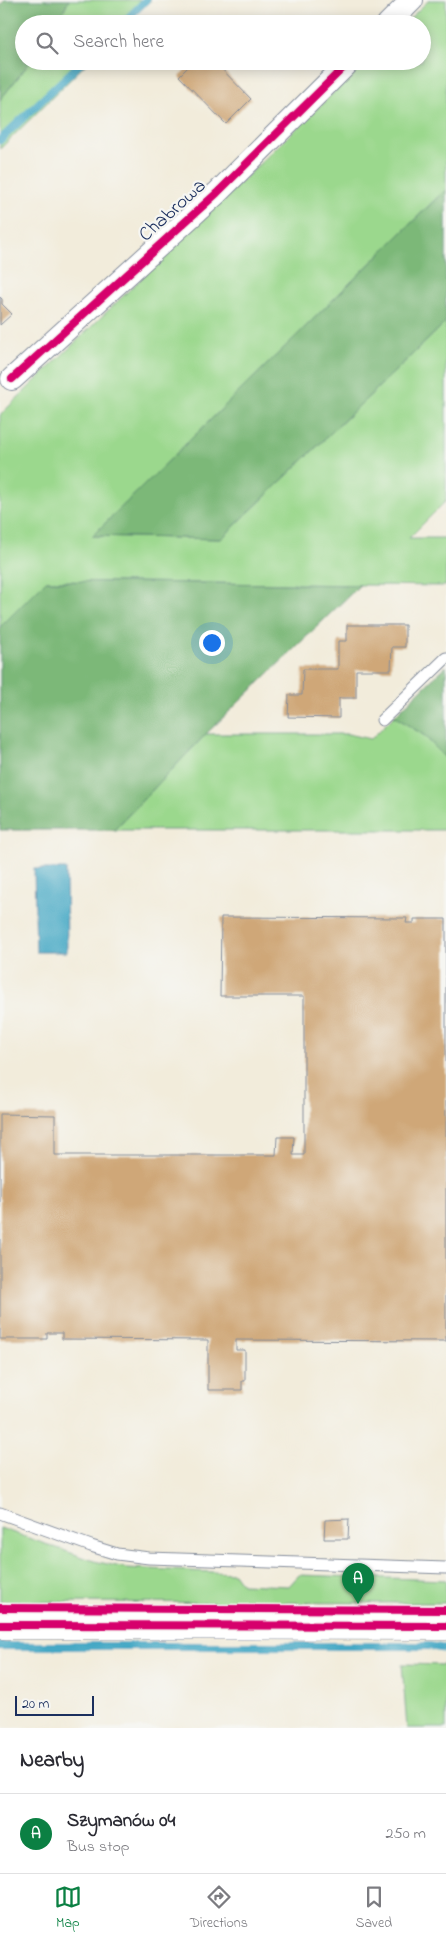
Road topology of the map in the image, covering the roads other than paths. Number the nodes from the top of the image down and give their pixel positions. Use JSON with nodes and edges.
{"nodes":[{"id":1,"x":412,"y":0,"type":"edge"},
{"id":2,"x":397,"y":15,"type":"edge"},
{"id":3,"x":341,"y":70,"type":"edge"},
{"id":4,"x":12,"y":379,"type":"dead end"},
{"id":5,"x":446,"y":658,"type":"edge"},
{"id":6,"x":382,"y":720,"type":"dead end"},
{"id":7,"x":0,"y":1513,"type":"edge"},
{"id":8,"x":446,"y":1568,"type":"edge"},
{"id":9,"x":0,"y":1625,"type":"edge"},
{"id":10,"x":446,"y":1626,"type":"edge"}],
"edges":[{"from":1,"to":2,"type":"street"},
{"from":3,"to":4,"type":"street","name":"Chabrowa"},
{"from":5,"to":6,"type":"lane"},
{"from":7,"to":8,"type":"lane"},
{"from":9,"to":10,"type":"street"}]}
